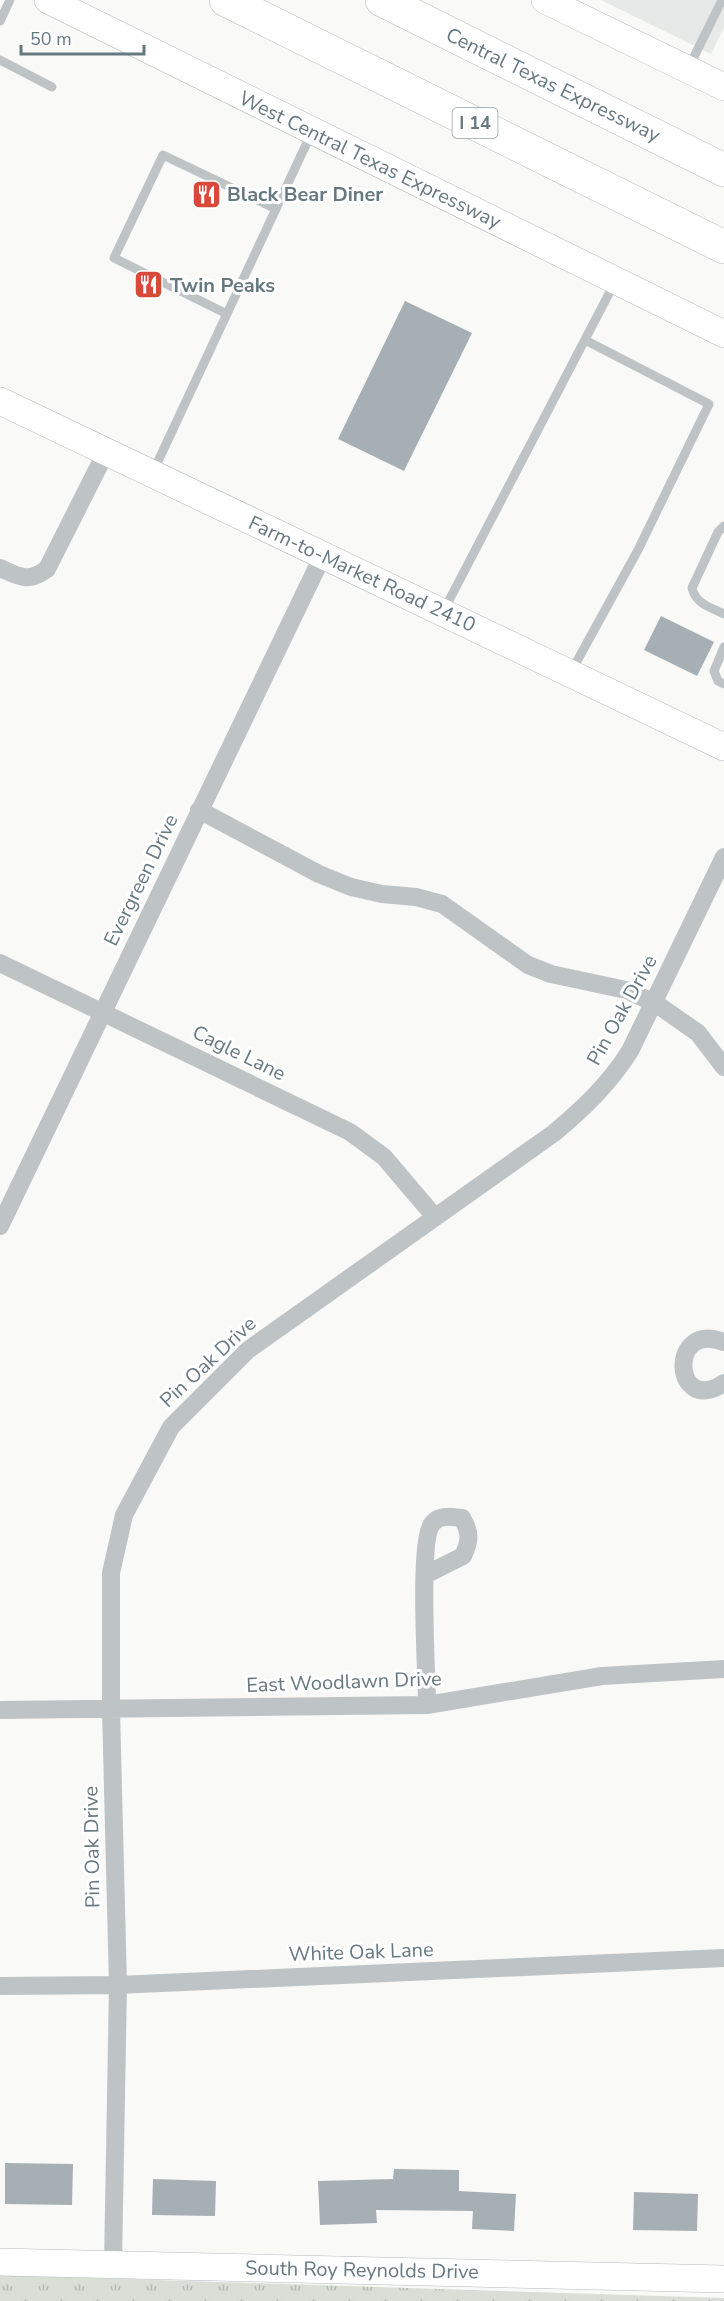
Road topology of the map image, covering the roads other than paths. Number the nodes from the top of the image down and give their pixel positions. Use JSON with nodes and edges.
{"nodes":[{"id":1,"x":10,"y":0,"type":"edge"},
{"id":2,"x":48,"y":0,"type":"edge"},
{"id":3,"x":226,"y":0,"type":"edge"},
{"id":4,"x":382,"y":0,"type":"edge"},
{"id":5,"x":545,"y":0,"type":"edge"},
{"id":6,"x":722,"y":0,"type":"edge"},
{"id":7,"x":0,"y":21,"type":"edge"},
{"id":8,"x":0,"y":60,"type":"edge"},
{"id":9,"x":688,"y":69,"type":"junction"},
{"id":10,"x":52,"y":87,"type":"dead end"},
{"id":11,"x":724,"y":87,"type":"edge"},
{"id":12,"x":312,"y":132,"type":"junction"},
{"id":13,"x":724,"y":170,"type":"edge"},
{"id":14,"x":276,"y":209,"type":"junction"},
{"id":15,"x":724,"y":247,"type":"edge"},
{"id":16,"x":616,"y":281,"type":"junction"},
{"id":17,"x":227,"y":314,"type":"junction"},
{"id":18,"x":724,"y":334,"type":"edge"},
{"id":19,"x":585,"y":340,"type":"junction"},
{"id":20,"x":0,"y":401,"type":"edge"},
{"id":21,"x":106,"y":452,"type":"junction"},
{"id":22,"x":152,"y":474,"type":"junction"},
{"id":23,"x":724,"y":526,"type":"edge"},
{"id":24,"x":323,"y":555,"type":"junction"},
{"id":25,"x":0,"y":568,"type":"edge"},
{"id":26,"x":443,"y":612,"type":"junction"},
{"id":27,"x":724,"y":614,"type":"edge"},
{"id":28,"x":724,"y":647,"type":"edge"},
{"id":29,"x":571,"y":673,"type":"junction"},
{"id":30,"x":724,"y":684,"type":"edge"},
{"id":31,"x":724,"y":747,"type":"edge"},
{"id":32,"x":199,"y":810,"type":"junction"},
{"id":33,"x":724,"y":857,"type":"edge"},
{"id":34,"x":0,"y":963,"type":"edge"},
{"id":35,"x":655,"y":1003,"type":"junction"},
{"id":36,"x":102,"y":1012,"type":"junction"},
{"id":37,"x":724,"y":1067,"type":"edge"},
{"id":38,"x":435,"y":1217,"type":"junction"},
{"id":39,"x":0,"y":1226,"type":"edge"},
{"id":40,"x":724,"y":1342,"type":"edge"},
{"id":41,"x":724,"y":1383,"type":"edge"},
{"id":42,"x":425,"y":1575,"type":"dead end"},
{"id":43,"x":724,"y":1669,"type":"edge"},
{"id":44,"x":427,"y":1705,"type":"junction"},
{"id":45,"x":0,"y":1710,"type":"edge"},
{"id":46,"x":111,"y":1710,"type":"junction"},
{"id":47,"x":724,"y":1958,"type":"edge"},
{"id":48,"x":118,"y":1985,"type":"junction"},
{"id":49,"x":0,"y":1986,"type":"edge"},
{"id":50,"x":0,"y":2262,"type":"edge"},
{"id":51,"x":113,"y":2264,"type":"junction"},
{"id":52,"x":724,"y":2279,"type":"edge"}],
"edges":[{"from":1,"to":7,"type":"lane"},
{"from":2,"to":12,"type":"main road","name":"West Central Texas Expressway"},
{"from":3,"to":15,"type":"highway","number":"I 14"},
{"from":4,"to":13,"type":"highway","name":"Central Texas Expressway"},
{"from":5,"to":9,"type":"main road"},
{"from":6,"to":9,"type":"lane"},
{"from":8,"to":10,"type":"lane"},
{"from":9,"to":11,"type":"main road"},
{"from":12,"to":14,"type":"lane"},
{"from":12,"to":16,"type":"main road","name":"West Central Texas Expressway"},
{"from":14,"to":17,"type":"lane"},
{"from":14,"to":17,"type":"lane"},
{"from":16,"to":18,"type":"main road","name":"West Central Texas Expressway"},
{"from":16,"to":19,"type":"lane"},
{"from":17,"to":22,"type":"lane"},
{"from":19,"to":26,"type":"lane"},
{"from":19,"to":29,"type":"lane"},
{"from":20,"to":21,"type":"main road","name":"Farm-to-Market Road 2410"},
{"from":21,"to":22,"type":"main road","name":"Farm-to-Market Road 2410"},
{"from":21,"to":25,"type":"street"},
{"from":22,"to":24,"type":"main road","name":"Farm-to-Market Road 2410"},
{"from":23,"to":27,"type":"lane"},
{"from":24,"to":26,"type":"main road","name":"Farm-to-Market Road 2410"},
{"from":24,"to":32,"type":"street","name":"Evergreen Drive"},
{"from":26,"to":29,"type":"main road","name":"Farm-to-Market Road 2410"},
{"from":28,"to":30,"type":"lane"},
{"from":29,"to":31,"type":"main road","name":"Farm-to-Market Road 2410"},
{"from":32,"to":35,"type":"street"},
{"from":32,"to":36,"type":"street","name":"Evergreen Drive"},
{"from":33,"to":35,"type":"street","name":"Pin Oak Drive"},
{"from":34,"to":36,"type":"street","name":"Cagle Lane"},
{"from":35,"to":37,"type":"street"},
{"from":35,"to":38,"type":"street","name":"Pin Oak Drive"},
{"from":36,"to":38,"type":"street","name":"Cagle Lane"},
{"from":36,"to":39,"type":"street","name":"Evergreen Drive"},
{"from":38,"to":46,"type":"street","name":"Pin Oak Drive"},
{"from":40,"to":41,"type":"street"},
{"from":42,"to":44,"type":"street"},
{"from":43,"to":44,"type":"street","name":"East Woodlawn Drive"},
{"from":44,"to":46,"type":"street","name":"East Woodlawn Drive"},
{"from":45,"to":46,"type":"street","name":"East Woodlawn Drive"},
{"from":46,"to":48,"type":"street","name":"Pin Oak Drive"},
{"from":47,"to":48,"type":"street","name":"White Oak Lane"},
{"from":48,"to":49,"type":"street","name":"White Oak Lane"},
{"from":48,"to":51,"type":"street","name":"Pin Oak Drive"},
{"from":50,"to":51,"type":"main road","name":"South Roy Reynolds Drive"},
{"from":51,"to":52,"type":"main road","name":"South Roy Reynolds Drive"}]}
